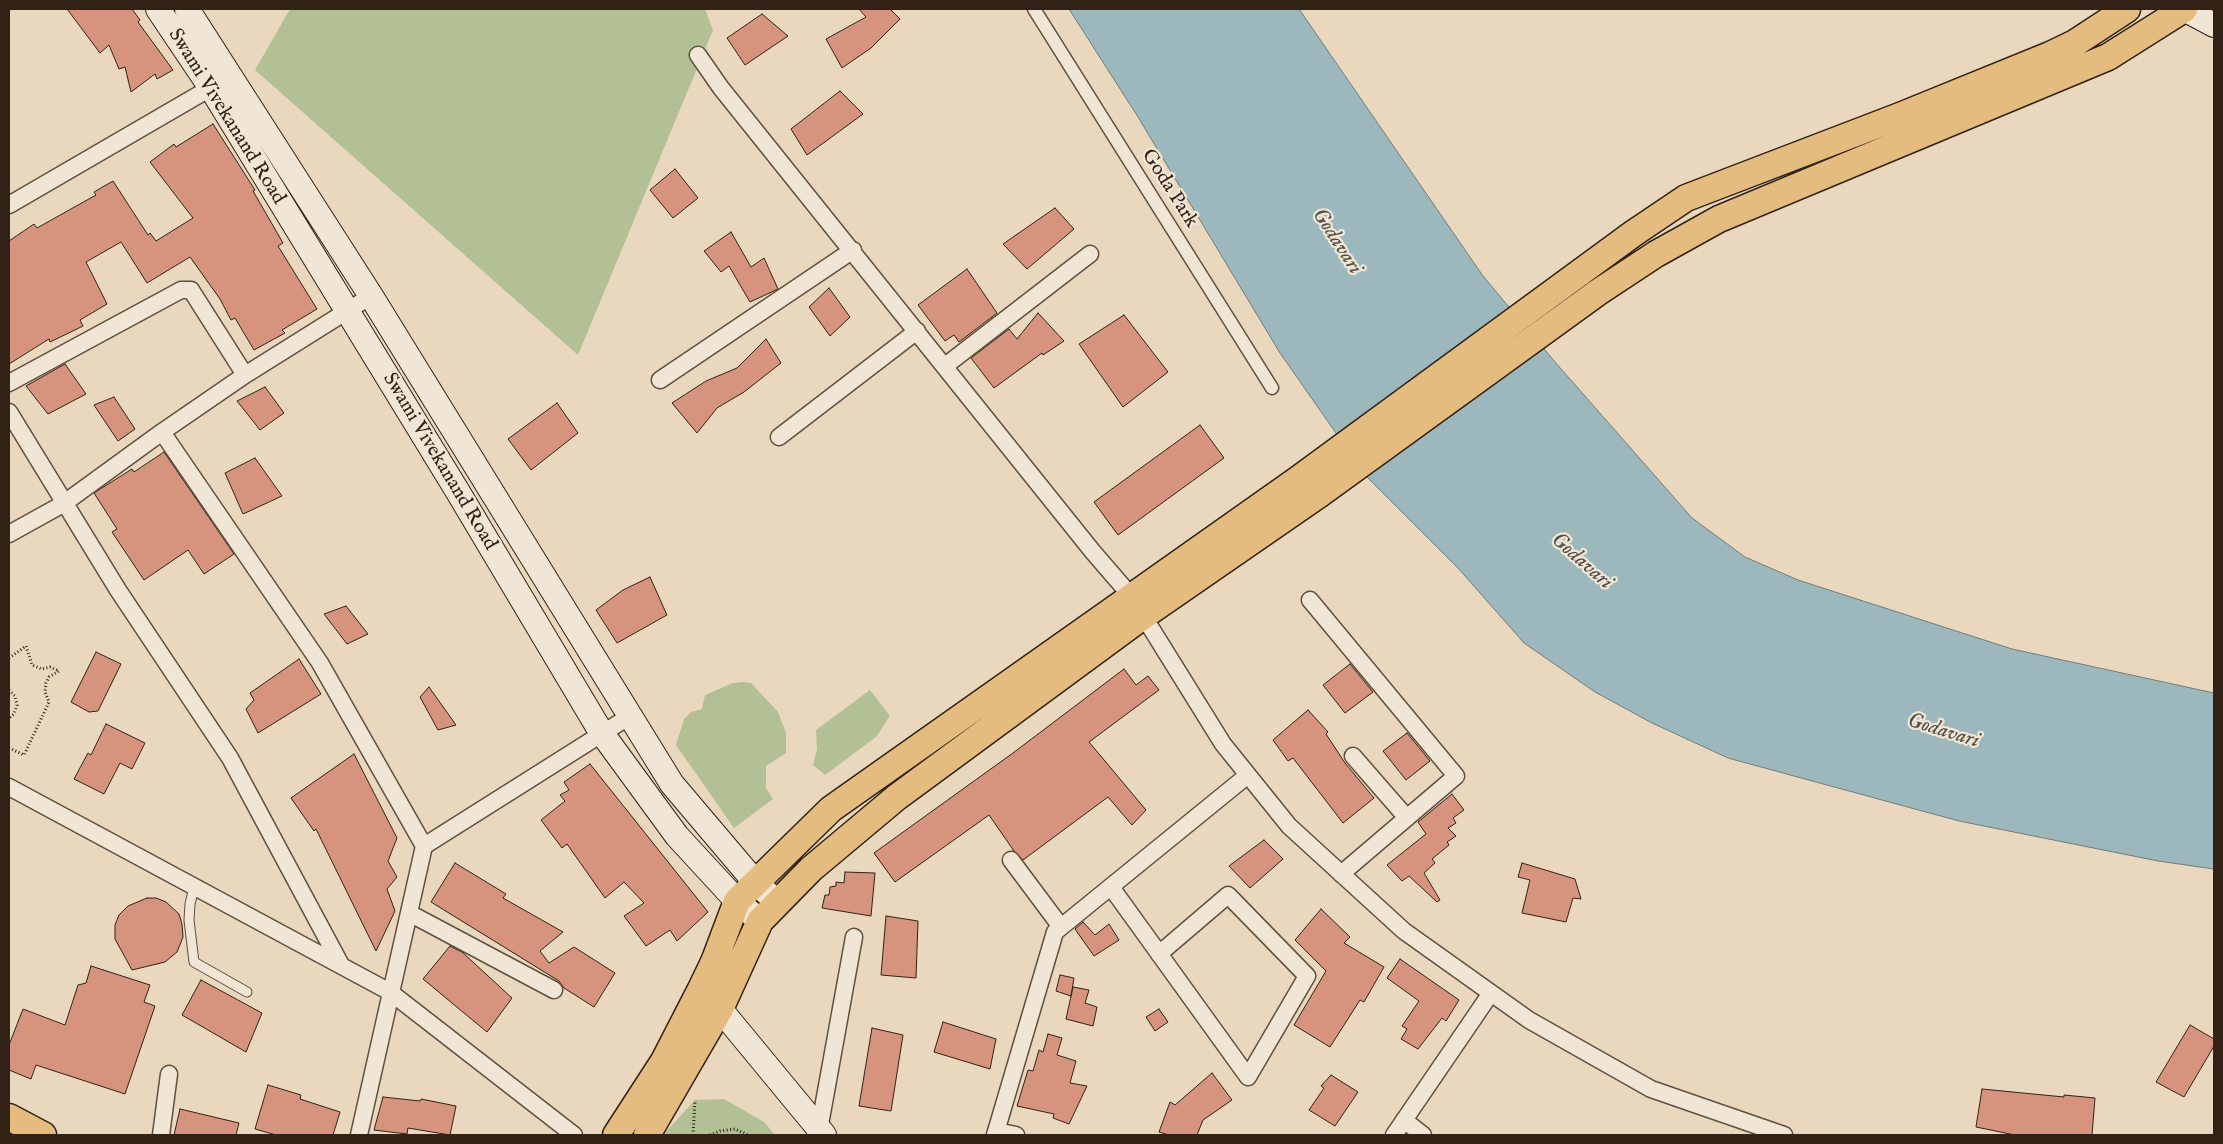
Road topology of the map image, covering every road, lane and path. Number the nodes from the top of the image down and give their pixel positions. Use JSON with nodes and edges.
{"nodes":[{"id":1,"x":158,"y":9,"type":"edge"},
{"id":2,"x":187,"y":9,"type":"edge"},
{"id":3,"x":1034,"y":9,"type":"edge"},
{"id":4,"x":2127,"y":9,"type":"edge"},
{"id":5,"x":2184,"y":9,"type":"edge"},
{"id":6,"x":2214,"y":25,"type":"edge"},
{"id":7,"x":698,"y":55,"type":"dead end"},
{"id":8,"x":221,"y":82,"type":"junction"},
{"id":9,"x":9,"y":205,"type":"edge"},
{"id":10,"x":853,"y":250,"type":"junction"},
{"id":11,"x":1090,"y":254,"type":"dead end"},
{"id":12,"x":371,"y":296,"type":"junction"},
{"id":13,"x":347,"y":312,"type":"junction"},
{"id":14,"x":917,"y":331,"type":"junction"},
{"id":15,"x":945,"y":366,"type":"junction"},
{"id":16,"x":245,"y":375,"type":"junction"},
{"id":17,"x":660,"y":380,"type":"dead end"},
{"id":18,"x":9,"y":383,"type":"edge"},
{"id":19,"x":1272,"y":388,"type":"dead end"},
{"id":20,"x":9,"y":412,"type":"edge"},
{"id":21,"x":162,"y":432,"type":"junction"},
{"id":22,"x":779,"y":437,"type":"dead end"},
{"id":23,"x":63,"y":504,"type":"junction"},
{"id":24,"x":9,"y":534,"type":"edge"},
{"id":25,"x":1310,"y":600,"type":"dead end"},
{"id":26,"x":1137,"y":606,"type":"junction"},
{"id":27,"x":9,"y":658,"type":"edge"},
{"id":28,"x":9,"y":690,"type":"edge"},
{"id":29,"x":630,"y":716,"type":"junction"},
{"id":30,"x":9,"y":718,"type":"edge"},
{"id":31,"x":601,"y":732,"type":"junction"},
{"id":32,"x":9,"y":748,"type":"edge"},
{"id":33,"x":1353,"y":756,"type":"dead end"},
{"id":34,"x":1248,"y":775,"type":"junction"},
{"id":35,"x":9,"y":787,"type":"edge"},
{"id":36,"x":1406,"y":818,"type":"junction"},
{"id":37,"x":424,"y":846,"type":"junction"},
{"id":38,"x":1011,"y":860,"type":"dead end"},
{"id":39,"x":1342,"y":874,"type":"junction"},
{"id":40,"x":755,"y":882,"type":"junction"},
{"id":41,"x":194,"y":887,"type":"junction"},
{"id":42,"x":1111,"y":887,"type":"junction"},
{"id":43,"x":737,"y":901,"type":"junction"},
{"id":44,"x":778,"y":903,"type":"junction"},
{"id":45,"x":408,"y":912,"type":"junction"},
{"id":46,"x":760,"y":921,"type":"junction"},
{"id":47,"x":1061,"y":927,"type":"junction"},
{"id":48,"x":854,"y":937,"type":"dead end"},
{"id":49,"x":1159,"y":954,"type":"junction"},
{"id":50,"x":341,"y":965,"type":"junction"},
{"id":51,"x":554,"y":990,"type":"dead end"},
{"id":52,"x":700,"y":991,"type":"junction"},
{"id":53,"x":246,"y":992,"type":"dead end"},
{"id":54,"x":390,"y":992,"type":"junction"},
{"id":55,"x":1491,"y":993,"type":"junction"},
{"id":56,"x":720,"y":1009,"type":"junction"},
{"id":57,"x":169,"y":1074,"type":"dead end"},
{"id":58,"x":695,"y":1100,"type":"dead end"},
{"id":59,"x":9,"y":1117,"type":"edge"},
{"id":60,"x":1404,"y":1120,"type":"junction"},
{"id":61,"x":822,"y":1133,"type":"edge"},
{"id":62,"x":996,"y":1133,"type":"edge"},
{"id":63,"x":43,"y":1135,"type":"edge"},
{"id":64,"x":161,"y":1135,"type":"edge"},
{"id":65,"x":359,"y":1135,"type":"edge"},
{"id":66,"x":574,"y":1135,"type":"edge"},
{"id":67,"x":616,"y":1135,"type":"edge"},
{"id":68,"x":647,"y":1135,"type":"edge"},
{"id":69,"x":693,"y":1135,"type":"edge"},
{"id":70,"x":710,"y":1135,"type":"edge"},
{"id":71,"x":748,"y":1135,"type":"edge"},
{"id":72,"x":1016,"y":1135,"type":"edge"},
{"id":73,"x":1394,"y":1135,"type":"edge"},
{"id":74,"x":1423,"y":1135,"type":"edge"},
{"id":75,"x":1784,"y":1135,"type":"edge"}],
"edges":[{"from":1,"to":8,"type":"main road","name":"Swami Vivekanand Road"},
{"from":2,"to":8,"type":"main road"},
{"from":3,"to":19,"type":"street","name":"Goda Park"},
{"from":4,"to":26,"type":"main road"},
{"from":5,"to":6,"type":"main road"},
{"from":5,"to":26,"type":"main road"},
{"from":7,"to":10,"type":"street"},
{"from":8,"to":9,"type":"street"},
{"from":8,"to":12,"type":"main road"},
{"from":8,"to":13,"type":"main road","name":"Swami Vivekanand Road"},
{"from":10,"to":14,"type":"street"},
{"from":10,"to":17,"type":"street"},
{"from":11,"to":15,"type":"street"},
{"from":12,"to":13,"type":"street"},
{"from":12,"to":29,"type":"main road"},
{"from":13,"to":16,"type":"street"},
{"from":13,"to":31,"type":"main road","name":"Swami Vivekanand Road"},
{"from":14,"to":15,"type":"street"},
{"from":14,"to":22,"type":"street"},
{"from":15,"to":26,"type":"street"},
{"from":16,"to":18,"type":"street"},
{"from":16,"to":21,"type":"street"},
{"from":20,"to":23,"type":"street"},
{"from":21,"to":23,"type":"street"},
{"from":21,"to":37,"type":"street"},
{"from":23,"to":24,"type":"street"},
{"from":23,"to":50,"type":"street"},
{"from":25,"to":36,"type":"street"},
{"from":26,"to":34,"type":"street"},
{"from":26,"to":40,"type":"main road"},
{"from":26,"to":44,"type":"main road"},
{"from":27,"to":32,"type":"path"},
{"from":28,"to":30,"type":"path"},
{"from":29,"to":31,"type":"street"},
{"from":29,"to":40,"type":"main road"},
{"from":31,"to":37,"type":"street"},
{"from":31,"to":43,"type":"main road","name":"Swami Vivekanand Road"},
{"from":33,"to":36,"type":"street"},
{"from":34,"to":39,"type":"street"},
{"from":34,"to":42,"type":"street"},
{"from":35,"to":41,"type":"street"},
{"from":36,"to":39,"type":"street"},
{"from":37,"to":45,"type":"street"},
{"from":38,"to":47,"type":"street"},
{"from":39,"to":55,"type":"street"},
{"from":40,"to":43,"type":"main road"},
{"from":40,"to":44,"type":"main road"},
{"from":41,"to":50,"type":"street"},
{"from":41,"to":53,"type":"lane"},
{"from":42,"to":47,"type":"street"},
{"from":42,"to":49,"type":"street"},
{"from":43,"to":46,"type":"main road","name":"Swami Vivekanand Road"},
{"from":43,"to":52,"type":"main road"},
{"from":44,"to":46,"type":"main road"},
{"from":45,"to":51,"type":"street"},
{"from":45,"to":54,"type":"street"},
{"from":46,"to":56,"type":"main road"},
{"from":47,"to":62,"type":"street"},
{"from":48,"to":61,"type":"street"},
{"from":49,"to":49,"type":"street"},
{"from":50,"to":54,"type":"street"},
{"from":52,"to":56,"type":"main road"},
{"from":52,"to":67,"type":"main road"},
{"from":54,"to":65,"type":"street"},
{"from":54,"to":66,"type":"street"},
{"from":55,"to":60,"type":"street"},
{"from":55,"to":75,"type":"street"},
{"from":56,"to":61,"type":"main road"},
{"from":56,"to":68,"type":"main road"},
{"from":57,"to":64,"type":"street"},
{"from":58,"to":69,"type":"path"},
{"from":59,"to":63,"type":"main road"},
{"from":60,"to":73,"type":"street"},
{"from":60,"to":74,"type":"street"},
{"from":62,"to":72,"type":"street"},
{"from":70,"to":71,"type":"path"}]}
